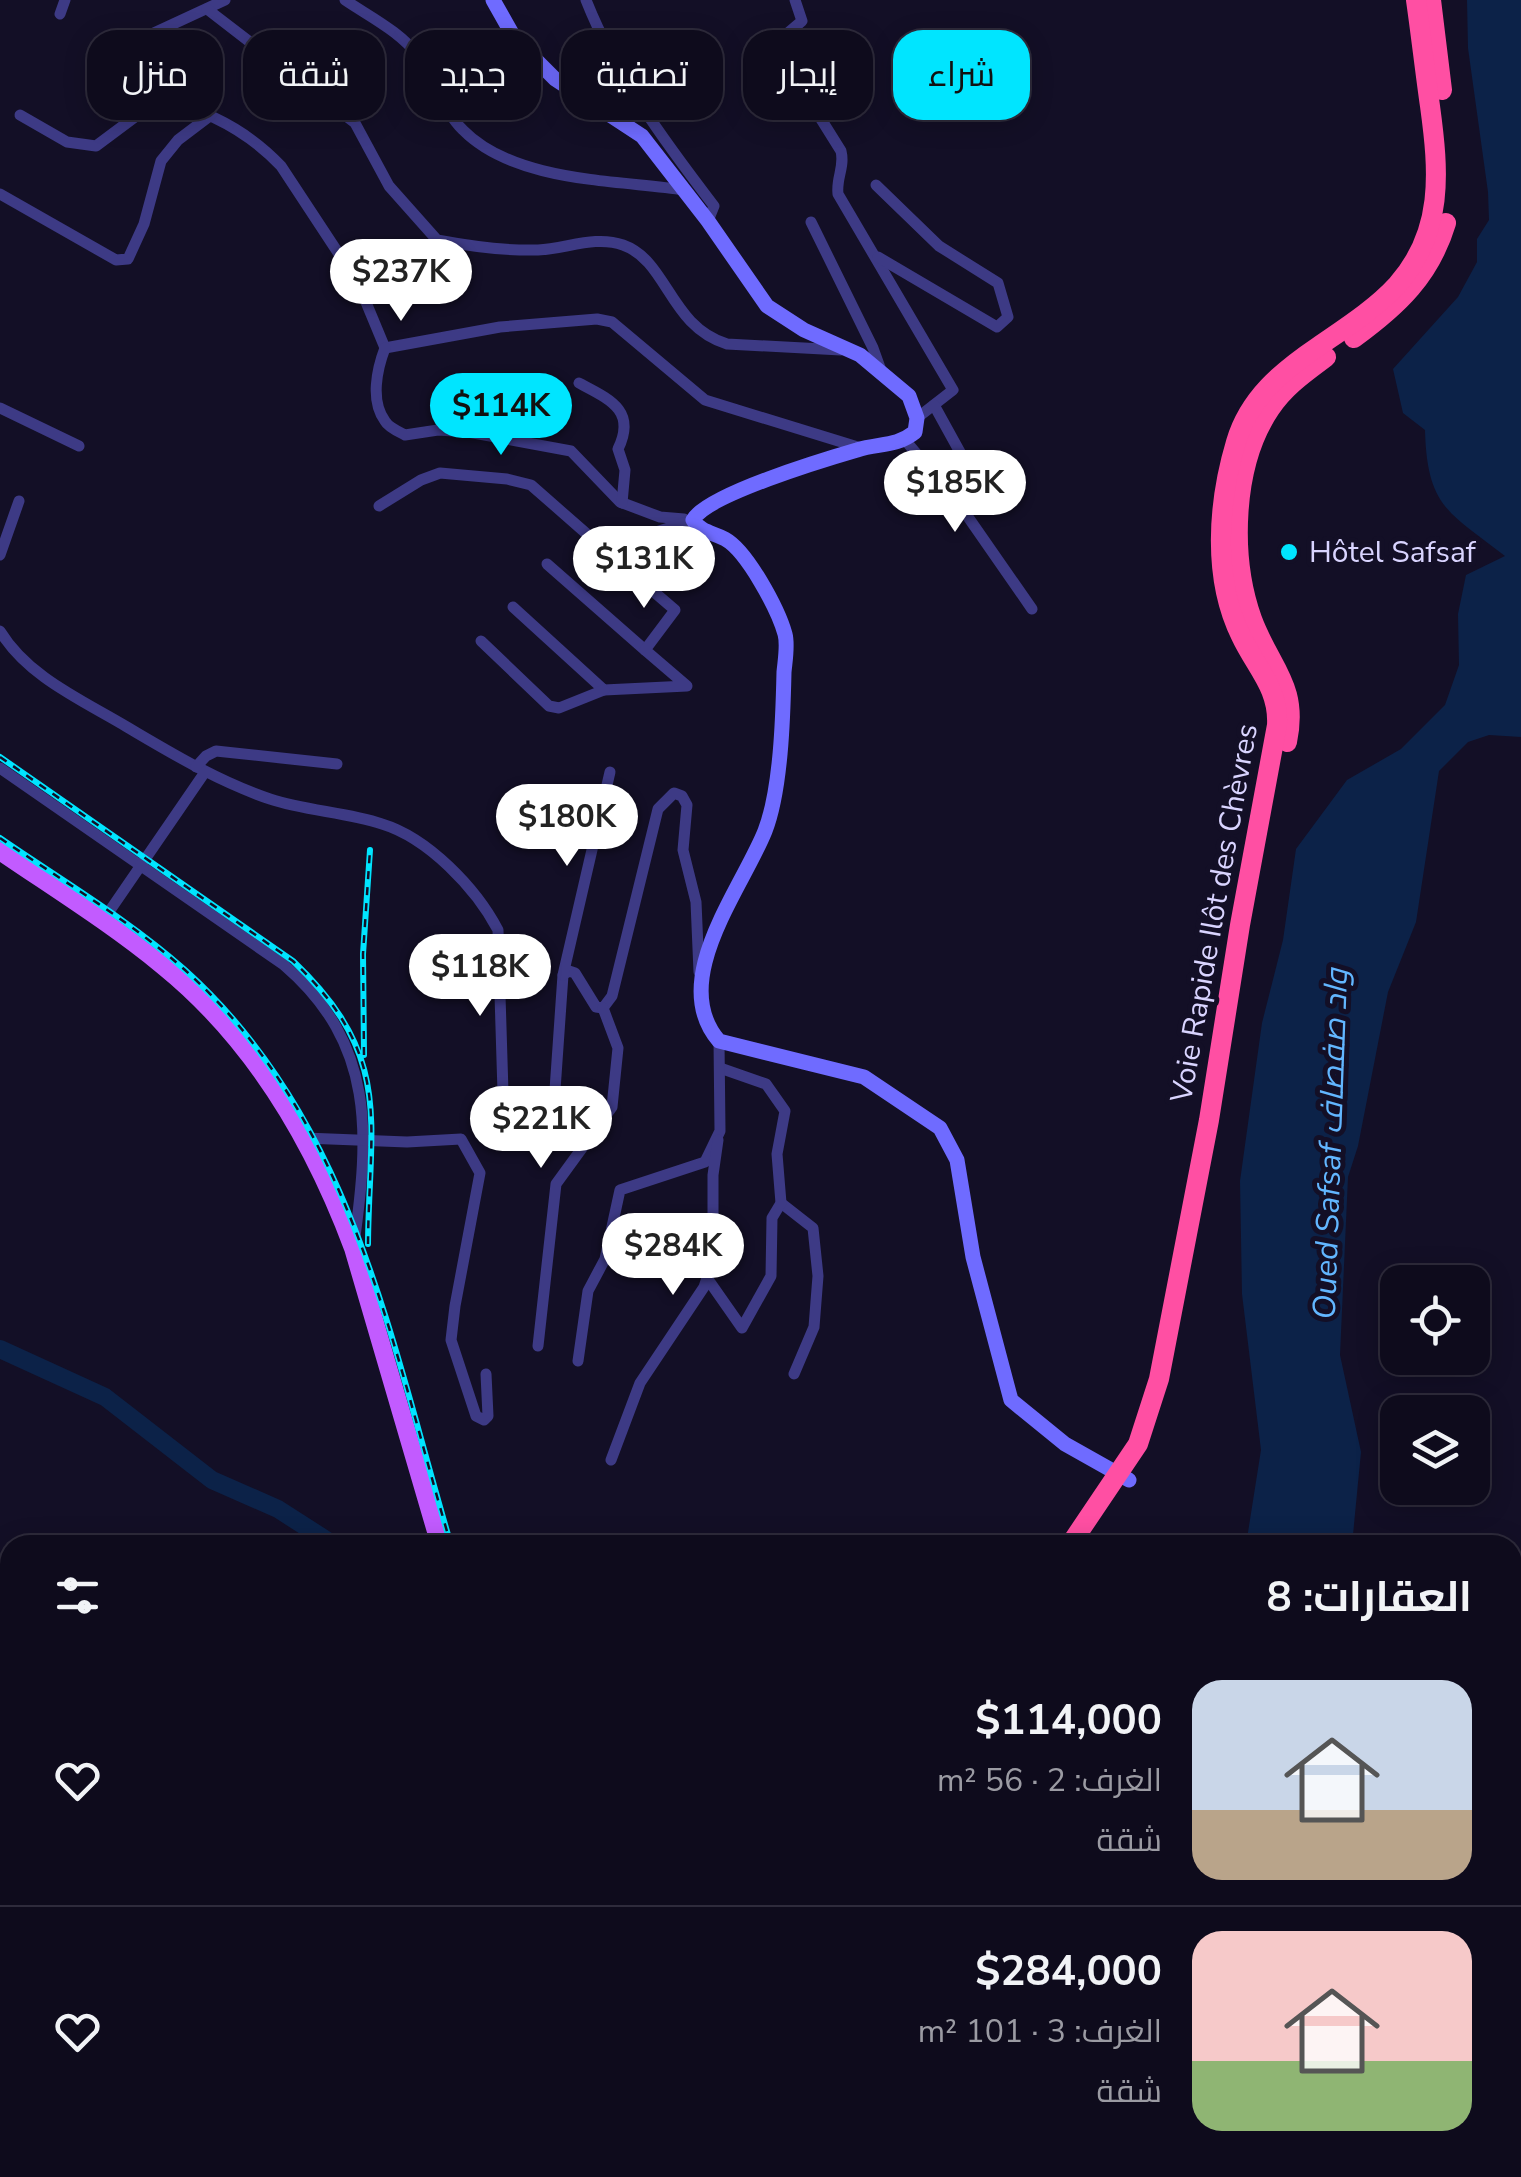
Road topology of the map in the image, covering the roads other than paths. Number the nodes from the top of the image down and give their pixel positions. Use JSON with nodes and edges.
{"nodes":[{"id":1,"x":65,"y":0,"type":"edge"},
{"id":2,"x":225,"y":0,"type":"edge"},
{"id":3,"x":345,"y":0,"type":"edge"},
{"id":4,"x":586,"y":0,"type":"edge"},
{"id":5,"x":795,"y":0,"type":"edge"},
{"id":6,"x":1416,"y":0,"type":"edge"},
{"id":7,"x":1431,"y":0,"type":"edge"},
{"id":8,"x":497,"y":4,"type":"edge"},
{"id":9,"x":206,"y":9,"type":"junction"},
{"id":10,"x":60,"y":14,"type":"dead end"},
{"id":11,"x":160,"y":30,"type":"edge"},
{"id":12,"x":20,"y":115,"type":"dead end"},
{"id":13,"x":131,"y":120,"type":"edge"},
{"id":14,"x":204,"y":120,"type":"edge"},
{"id":15,"x":219,"y":120,"type":"edge"},
{"id":16,"x":876,"y":185,"type":"dead end"},
{"id":17,"x":684,"y":190,"type":"junction"},
{"id":18,"x":0,"y":194,"type":"edge"},
{"id":19,"x":708,"y":220,"type":"junction"},
{"id":20,"x":811,"y":222,"type":"dead end"},
{"id":21,"x":874,"y":255,"type":"junction"},
{"id":22,"x":385,"y":348,"type":"junction"},
{"id":23,"x":851,"y":351,"type":"junction"},
{"id":24,"x":882,"y":373,"type":"junction"},
{"id":25,"x":578,"y":383,"type":"dead end"},
{"id":26,"x":934,"y":405,"type":"junction"},
{"id":27,"x":0,"y":408,"type":"edge"},
{"id":28,"x":917,"y":418,"type":"junction"},
{"id":29,"x":905,"y":440,"type":"junction"},
{"id":30,"x":79,"y":446,"type":"dead end"},
{"id":31,"x":861,"y":448,"type":"junction"},
{"id":32,"x":977,"y":483,"type":"dead end"},
{"id":33,"x":18,"y":501,"type":"dead end"},
{"id":34,"x":622,"y":502,"type":"junction"},
{"id":35,"x":379,"y":506,"type":"dead end"},
{"id":36,"x":694,"y":520,"type":"junction"},
{"id":37,"x":604,"y":549,"type":"junction"},
{"id":38,"x":0,"y":555,"type":"edge"},
{"id":39,"x":547,"y":564,"type":"dead end"},
{"id":40,"x":513,"y":606,"type":"dead end"},
{"id":41,"x":1032,"y":609,"type":"dead end"},
{"id":42,"x":0,"y":632,"type":"edge"},
{"id":43,"x":481,"y":641,"type":"dead end"},
{"id":44,"x":645,"y":650,"type":"junction"},
{"id":45,"x":604,"y":690,"type":"junction"},
{"id":46,"x":337,"y":764,"type":"dead end"},
{"id":47,"x":0,"y":768,"type":"edge"},
{"id":48,"x":201,"y":770,"type":"junction"},
{"id":49,"x":610,"y":772,"type":"dead end"},
{"id":50,"x":0,"y":851,"type":"edge"},
{"id":51,"x":139,"y":866,"type":"junction"},
{"id":52,"x":102,"y":922,"type":"junction"},
{"id":53,"x":563,"y":976,"type":"junction"},
{"id":54,"x":700,"y":996,"type":"junction"},
{"id":55,"x":604,"y":1008,"type":"junction"},
{"id":56,"x":720,"y":1041,"type":"junction"},
{"id":57,"x":720,"y":1068,"type":"junction"},
{"id":58,"x":720,"y":1131,"type":"junction"},
{"id":59,"x":306,"y":1138,"type":"junction"},
{"id":60,"x":364,"y":1141,"type":"junction"},
{"id":61,"x":781,"y":1203,"type":"junction"},
{"id":62,"x":353,"y":1248,"type":"junction"},
{"id":63,"x":707,"y":1278,"type":"junction"},
{"id":64,"x":538,"y":1346,"type":"dead end"},
{"id":65,"x":578,"y":1360,"type":"dead end"},
{"id":66,"x":486,"y":1374,"type":"dead end"},
{"id":67,"x":794,"y":1374,"type":"dead end"},
{"id":68,"x":611,"y":1460,"type":"dead end"},
{"id":69,"x":1124,"y":1476,"type":"junction"},
{"id":70,"x":437,"y":1535,"type":"edge"},
{"id":71,"x":1078,"y":1535,"type":"edge"},
{"id":72,"x":1090,"y":1535,"type":"edge"}],
"edges":[{"from":1,"to":10,"type":"street"},
{"from":2,"to":9,"type":"street"},
{"from":3,"to":17,"type":"street"},
{"from":4,"to":19,"type":"street"},
{"from":5,"to":21,"type":"street"},
{"from":6,"to":69,"type":"highway","name":"Voie Rapide Ilôt des Chèvres"},
{"from":7,"to":69,"type":"highway","name":"Voie Rapide Ilôt des Chèvres"},
{"from":8,"to":17,"type":"street"},
{"from":9,"to":11,"type":"street"},
{"from":9,"to":23,"type":"street"},
{"from":12,"to":13,"type":"street"},
{"from":14,"to":18,"type":"street"},
{"from":15,"to":22,"type":"street"},
{"from":16,"to":21,"type":"street"},
{"from":17,"to":19,"type":"street"},
{"from":19,"to":23,"type":"street"},
{"from":20,"to":24,"type":"street"},
{"from":21,"to":26,"type":"street"},
{"from":22,"to":31,"type":"street"},
{"from":22,"to":34,"type":"street"},
{"from":23,"to":24,"type":"street"},
{"from":24,"to":28,"type":"street"},
{"from":25,"to":34,"type":"street"},
{"from":26,"to":28,"type":"street"},
{"from":26,"to":32,"type":"street"},
{"from":27,"to":30,"type":"street"},
{"from":28,"to":29,"type":"street"},
{"from":29,"to":31,"type":"street"},
{"from":29,"to":41,"type":"street"},
{"from":31,"to":36,"type":"street"},
{"from":33,"to":38,"type":"street"},
{"from":34,"to":36,"type":"street"},
{"from":35,"to":37,"type":"street"},
{"from":36,"to":37,"type":"street"},
{"from":36,"to":54,"type":"street"},
{"from":37,"to":44,"type":"street"},
{"from":39,"to":44,"type":"street"},
{"from":40,"to":45,"type":"street"},
{"from":42,"to":48,"type":"street"},
{"from":43,"to":45,"type":"street"},
{"from":44,"to":45,"type":"street"},
{"from":46,"to":48,"type":"street"},
{"from":47,"to":51,"type":"street"},
{"from":48,"to":51,"type":"street"},
{"from":48,"to":53,"type":"street"},
{"from":49,"to":53,"type":"street"},
{"from":50,"to":52,"type":"main road"},
{"from":51,"to":52,"type":"street"},
{"from":51,"to":60,"type":"street"},
{"from":52,"to":59,"type":"main road"},
{"from":53,"to":55,"type":"street"},
{"from":54,"to":55,"type":"street"},
{"from":54,"to":56,"type":"street"},
{"from":55,"to":64,"type":"street"},
{"from":56,"to":57,"type":"street"},
{"from":56,"to":69,"type":"street"},
{"from":57,"to":58,"type":"street"},
{"from":57,"to":61,"type":"street"},
{"from":58,"to":63,"type":"street"},
{"from":58,"to":65,"type":"street"},
{"from":59,"to":60,"type":"street"},
{"from":59,"to":62,"type":"main road"},
{"from":60,"to":62,"type":"street"},
{"from":60,"to":66,"type":"street"},
{"from":61,"to":63,"type":"street"},
{"from":61,"to":67,"type":"street"},
{"from":62,"to":70,"type":"main road"},
{"from":63,"to":68,"type":"street"},
{"from":69,"to":71,"type":"highway","name":"Voie Rapide Ilôt des Chèvres"},
{"from":69,"to":72,"type":"highway","name":"Voie Rapide Ilôt des Chèvres"}]}
